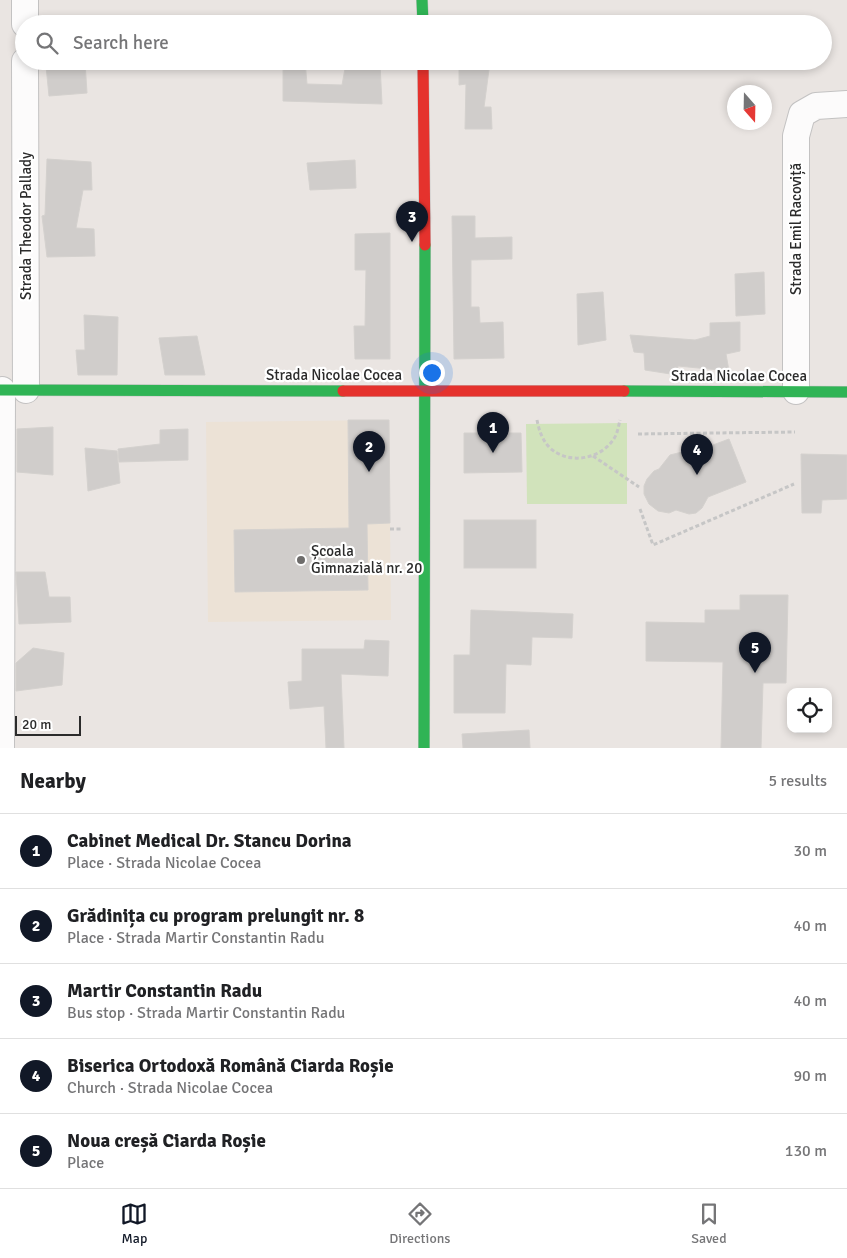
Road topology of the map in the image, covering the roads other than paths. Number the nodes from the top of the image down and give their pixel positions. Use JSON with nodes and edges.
{"nodes":[{"id":1,"x":25,"y":0,"type":"edge"},
{"id":2,"x":422,"y":0,"type":"edge"},
{"id":3,"x":25,"y":15,"type":"edge"},
{"id":4,"x":422,"y":15,"type":"edge"},
{"id":5,"x":25,"y":70,"type":"edge"},
{"id":6,"x":423,"y":70,"type":"edge"},
{"id":7,"x":847,"y":104,"type":"edge"},
{"id":8,"x":9,"y":390,"type":"edge"},
{"id":9,"x":424,"y":390,"type":"junction"},
{"id":10,"x":796,"y":392,"type":"junction"},
{"id":11,"x":847,"y":392,"type":"edge"},
{"id":12,"x":1,"y":748,"type":"edge"},
{"id":13,"x":424,"y":748,"type":"edge"}],
"edges":[{"from":1,"to":3,"type":"street"},
{"from":2,"to":4,"type":"street"},
{"from":5,"to":8,"type":"street","name":"Strada Theodor Pallady"},
{"from":6,"to":9,"type":"street"},
{"from":7,"to":10,"type":"street","name":"Strada Emil Racoviță"},
{"from":8,"to":9,"type":"street","name":"Strada Nicolae Cocea"},
{"from":8,"to":12,"type":"street","name":"Strada Theodor Pallady"},
{"from":9,"to":10,"type":"street","name":"Strada Nicolae Cocea"},
{"from":9,"to":13,"type":"street"},
{"from":10,"to":11,"type":"street","name":"Strada Nicolae Cocea"}]}
